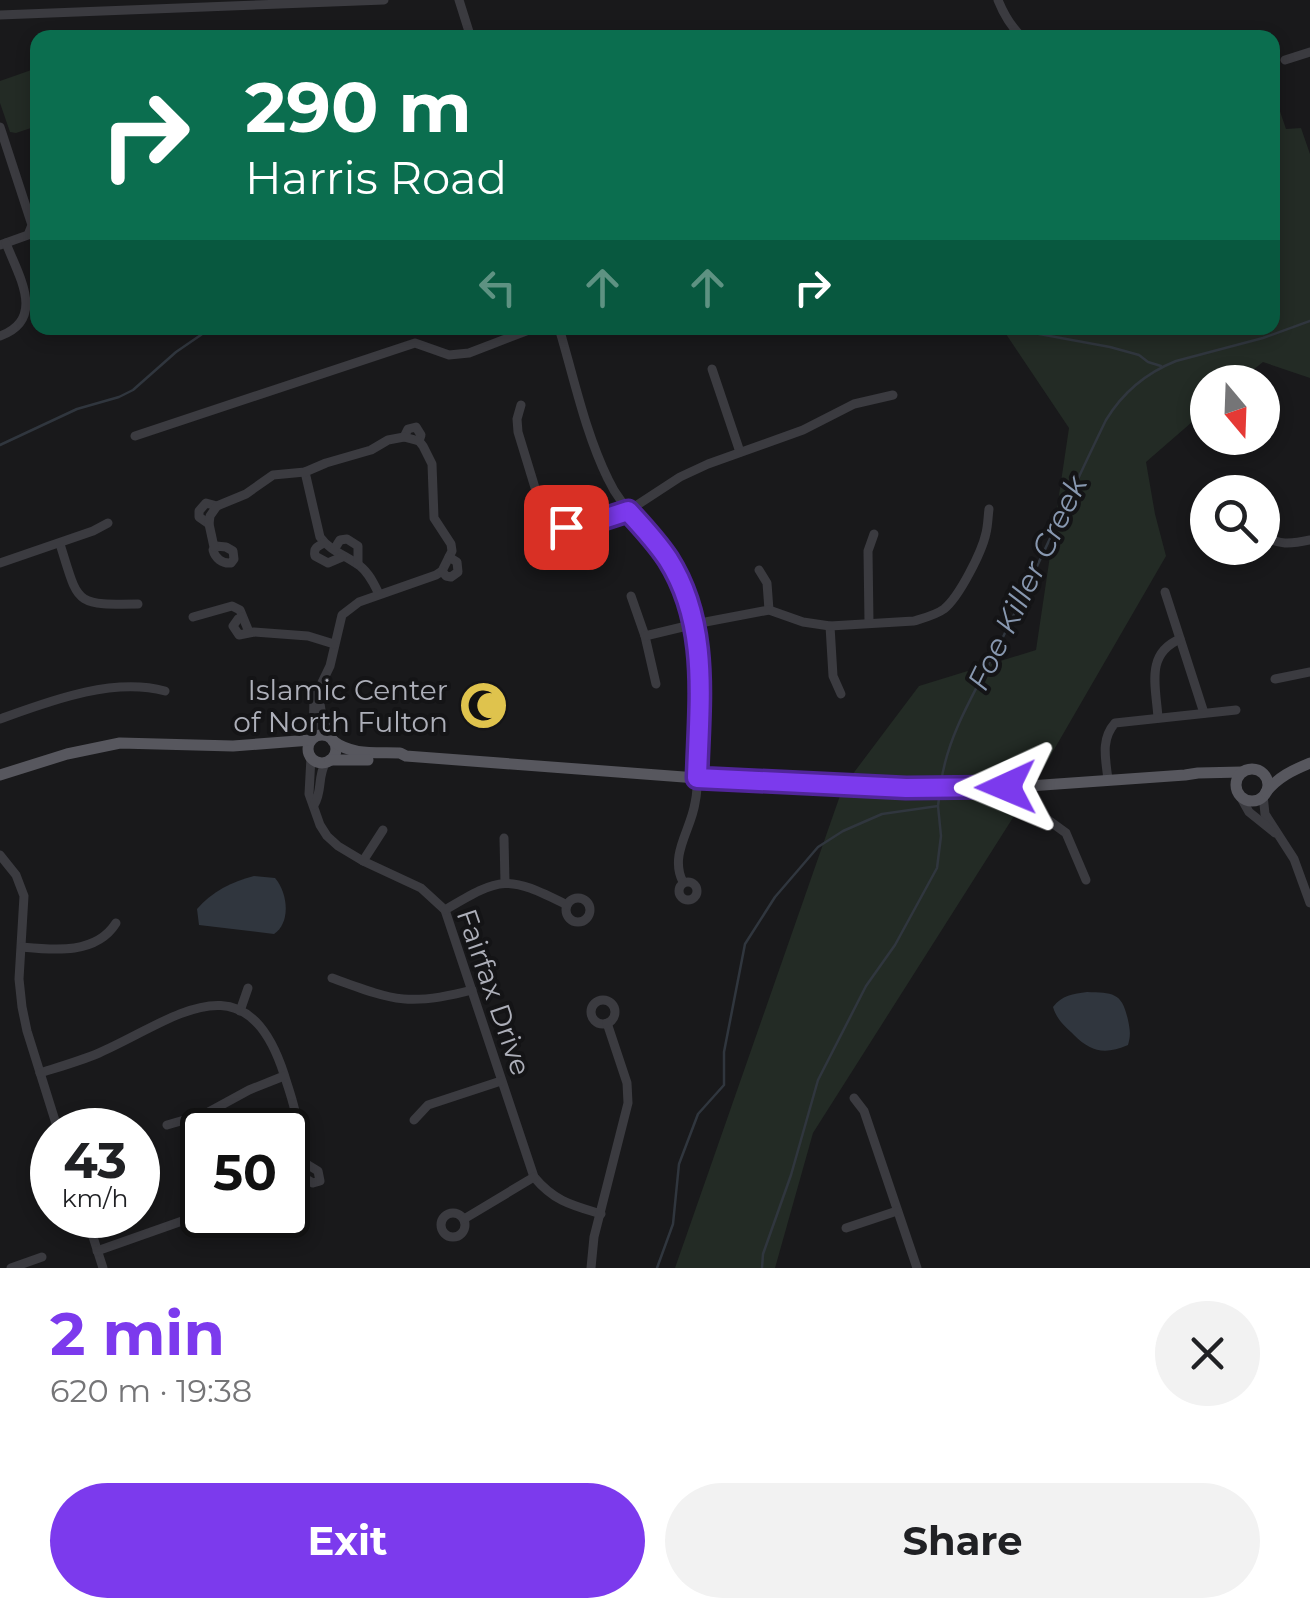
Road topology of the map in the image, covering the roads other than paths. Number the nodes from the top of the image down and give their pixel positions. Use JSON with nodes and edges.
{"nodes":[{"id":1,"x":384,"y":0,"type":"edge"},
{"id":2,"x":459,"y":0,"type":"edge"},
{"id":3,"x":998,"y":0,"type":"edge"},
{"id":4,"x":0,"y":15,"type":"edge"},
{"id":5,"x":468,"y":30,"type":"edge"},
{"id":6,"x":1015,"y":30,"type":"edge"},
{"id":7,"x":1310,"y":52,"type":"edge"},
{"id":8,"x":1285,"y":60,"type":"dead end"},
{"id":9,"x":0,"y":127,"type":"edge"},
{"id":10,"x":30,"y":219,"type":"edge"},
{"id":11,"x":30,"y":230,"type":"edge"},
{"id":12,"x":3,"y":244,"type":"edge"},
{"id":13,"x":516,"y":335,"type":"edge"},
{"id":14,"x":561,"y":335,"type":"edge"},
{"id":15,"x":0,"y":336,"type":"edge"},
{"id":16,"x":712,"y":369,"type":"dead end"},
{"id":17,"x":893,"y":395,"type":"dead end"},
{"id":18,"x":521,"y":405,"type":"dead end"},
{"id":19,"x":135,"y":436,"type":"dead end"},
{"id":20,"x":740,"y":452,"type":"junction"},
{"id":21,"x":305,"y":472,"type":"junction"},
{"id":22,"x":989,"y":509,"type":"dead end"},
{"id":23,"x":628,"y":511,"type":"junction"},
{"id":24,"x":108,"y":523,"type":"dead end"},
{"id":25,"x":874,"y":534,"type":"dead end"},
{"id":26,"x":1310,"y":540,"type":"edge"},
{"id":27,"x":324,"y":543,"type":"junction"},
{"id":28,"x":1280,"y":543,"type":"edge"},
{"id":29,"x":60,"y":544,"type":"junction"},
{"id":30,"x":214,"y":548,"type":"dead end"},
{"id":31,"x":339,"y":553,"type":"junction"},
{"id":32,"x":0,"y":563,"type":"edge"},
{"id":33,"x":358,"y":564,"type":"junction"},
{"id":34,"x":759,"y":570,"type":"dead end"},
{"id":35,"x":1165,"y":592,"type":"dead end"},
{"id":36,"x":379,"y":594,"type":"junction"},
{"id":37,"x":631,"y":596,"type":"dead end"},
{"id":38,"x":138,"y":604,"type":"dead end"},
{"id":39,"x":769,"y":610,"type":"junction"},
{"id":40,"x":193,"y":618,"type":"dead end"},
{"id":41,"x":868,"y":623,"type":"junction"},
{"id":42,"x":695,"y":624,"type":"junction"},
{"id":43,"x":830,"y":626,"type":"junction"},
{"id":44,"x":645,"y":636,"type":"junction"},
{"id":45,"x":1180,"y":638,"type":"junction"},
{"id":46,"x":334,"y":644,"type":"junction"},
{"id":47,"x":1310,"y":672,"type":"edge"},
{"id":48,"x":1275,"y":679,"type":"dead end"},
{"id":49,"x":656,"y":684,"type":"dead end"},
{"id":50,"x":318,"y":689,"type":"junction"},
{"id":51,"x":165,"y":692,"type":"dead end"},
{"id":52,"x":842,"y":694,"type":"dead end"},
{"id":53,"x":1236,"y":710,"type":"dead end"},
{"id":54,"x":1204,"y":713,"type":"junction"},
{"id":55,"x":1158,"y":718,"type":"junction"},
{"id":56,"x":0,"y":719,"type":"edge"},
{"id":57,"x":312,"y":739,"type":"junction"},
{"id":58,"x":332,"y":739,"type":"junction"},
{"id":59,"x":233,"y":746,"type":"junction"},
{"id":60,"x":310,"y":756,"type":"junction"},
{"id":61,"x":406,"y":756,"type":"junction"},
{"id":62,"x":328,"y":761,"type":"junction"},
{"id":63,"x":1310,"y":762,"type":"edge"},
{"id":64,"x":1259,"y":770,"type":"junction"},
{"id":65,"x":1242,"y":772,"type":"junction"},
{"id":66,"x":0,"y":775,"type":"edge"},
{"id":67,"x":1186,"y":776,"type":"junction"},
{"id":68,"x":697,"y":778,"type":"junction"},
{"id":69,"x":1108,"y":780,"type":"junction"},
{"id":70,"x":1028,"y":786,"type":"junction"},
{"id":71,"x":1239,"y":794,"type":"junction"},
{"id":72,"x":1264,"y":794,"type":"junction"},
{"id":73,"x":314,"y":805,"type":"junction"},
{"id":74,"x":382,"y":830,"type":"dead end"},
{"id":75,"x":1277,"y":834,"type":"junction"},
{"id":76,"x":504,"y":838,"type":"dead end"},
{"id":77,"x":0,"y":855,"type":"edge"},
{"id":78,"x":363,"y":861,"type":"junction"},
{"id":79,"x":1086,"y":880,"type":"dead end"},
{"id":80,"x":683,"y":882,"type":"dead end"},
{"id":81,"x":505,"y":883,"type":"junction"},
{"id":82,"x":1310,"y":903,"type":"edge"},
{"id":83,"x":567,"y":904,"type":"dead end"},
{"id":84,"x":445,"y":910,"type":"junction"},
{"id":85,"x":116,"y":923,"type":"dead end"},
{"id":86,"x":22,"y":946,"type":"junction"},
{"id":87,"x":332,"y":978,"type":"dead end"},
{"id":88,"x":248,"y":988,"type":"dead end"},
{"id":89,"x":472,"y":990,"type":"junction"},
{"id":90,"x":240,"y":1011,"type":"junction"},
{"id":91,"x":607,"y":1023,"type":"dead end"},
{"id":92,"x":40,"y":1073,"type":"junction"},
{"id":93,"x":284,"y":1076,"type":"junction"},
{"id":94,"x":501,"y":1081,"type":"junction"},
{"id":95,"x":854,"y":1098,"type":"dead end"},
{"id":96,"x":51,"y":1108,"type":"edge"},
{"id":97,"x":294,"y":1108,"type":"edge"},
{"id":98,"x":414,"y":1120,"type":"dead end"},
{"id":99,"x":167,"y":1126,"type":"dead end"},
{"id":100,"x":310,"y":1166,"type":"edge"},
{"id":101,"x":534,"y":1176,"type":"junction"},
{"id":102,"x":310,"y":1182,"type":"edge"},
{"id":103,"x":897,"y":1211,"type":"junction"},
{"id":104,"x":601,"y":1214,"type":"junction"},
{"id":105,"x":464,"y":1219,"type":"dead end"},
{"id":106,"x":180,"y":1222,"type":"edge"},
{"id":107,"x":846,"y":1228,"type":"dead end"},
{"id":108,"x":93,"y":1238,"type":"edge"},
{"id":109,"x":97,"y":1250,"type":"junction"},
{"id":110,"x":42,"y":1257,"type":"dead end"},
{"id":111,"x":11,"y":1268,"type":"edge"},
{"id":112,"x":103,"y":1268,"type":"edge"},
{"id":113,"x":591,"y":1268,"type":"edge"},
{"id":114,"x":916,"y":1268,"type":"edge"}],
"edges":[{"from":1,"to":4,"type":"street"},
{"from":2,"to":5,"type":"street"},
{"from":3,"to":6,"type":"street"},
{"from":7,"to":8,"type":"street"},
{"from":9,"to":10,"type":"street"},
{"from":11,"to":12,"type":"street"},
{"from":12,"to":15,"type":"street"},
{"from":13,"to":19,"type":"street"},
{"from":14,"to":23,"type":"street"},
{"from":16,"to":20,"type":"street"},
{"from":17,"to":20,"type":"street"},
{"from":18,"to":23,"type":"street"},
{"from":20,"to":23,"type":"street"},
{"from":21,"to":27,"type":"street"},
{"from":21,"to":30,"type":"street"},
{"from":21,"to":36,"type":"street"},
{"from":22,"to":41,"type":"street"},
{"from":23,"to":42,"type":"street"},
{"from":24,"to":29,"type":"street"},
{"from":25,"to":41,"type":"street"},
{"from":26,"to":28,"type":"street"},
{"from":27,"to":31,"type":"street"},
{"from":27,"to":31,"type":"street"},
{"from":29,"to":32,"type":"street"},
{"from":29,"to":38,"type":"street"},
{"from":31,"to":33,"type":"street"},
{"from":31,"to":33,"type":"street"},
{"from":33,"to":36,"type":"street"},
{"from":34,"to":39,"type":"street"},
{"from":35,"to":45,"type":"street"},
{"from":36,"to":46,"type":"street"},
{"from":37,"to":44,"type":"street"},
{"from":39,"to":42,"type":"street"},
{"from":39,"to":43,"type":"street"},
{"from":40,"to":46,"type":"street"},
{"from":41,"to":43,"type":"street"},
{"from":42,"to":44,"type":"street"},
{"from":42,"to":68,"type":"street"},
{"from":43,"to":52,"type":"street"},
{"from":44,"to":49,"type":"street"},
{"from":45,"to":54,"type":"street"},
{"from":45,"to":55,"type":"street"},
{"from":46,"to":50,"type":"street"},
{"from":47,"to":48,"type":"street"},
{"from":50,"to":57,"type":"street"},
{"from":50,"to":58,"type":"street"},
{"from":51,"to":56,"type":"street"},
{"from":53,"to":54,"type":"street"},
{"from":54,"to":55,"type":"street"},
{"from":55,"to":69,"type":"street"},
{"from":57,"to":58,"type":"main road"},
{"from":57,"to":59,"type":"main road"},
{"from":57,"to":60,"type":"main road"},
{"from":58,"to":61,"type":"main road"},
{"from":58,"to":62,"type":"main road"},
{"from":59,"to":60,"type":"main road"},
{"from":59,"to":66,"type":"main road"},
{"from":60,"to":62,"type":"main road"},
{"from":60,"to":73,"type":"street","name":"Fairfax Drive"},
{"from":61,"to":62,"type":"main road"},
{"from":61,"to":68,"type":"main road"},
{"from":62,"to":73,"type":"street"},
{"from":63,"to":64,"type":"main road"},
{"from":63,"to":72,"type":"main road"},
{"from":64,"to":65,"type":"main road"},
{"from":64,"to":72,"type":"main road"},
{"from":65,"to":67,"type":"main road"},
{"from":65,"to":71,"type":"main road"},
{"from":67,"to":69,"type":"main road"},
{"from":67,"to":71,"type":"main road"},
{"from":68,"to":70,"type":"main road"},
{"from":68,"to":80,"type":"street"},
{"from":69,"to":70,"type":"main road"},
{"from":70,"to":79,"type":"street"},
{"from":71,"to":72,"type":"main road"},
{"from":71,"to":75,"type":"street"},
{"from":72,"to":75,"type":"street"},
{"from":73,"to":78,"type":"street","name":"Fairfax Drive"},
{"from":74,"to":78,"type":"street"},
{"from":75,"to":82,"type":"street"},
{"from":76,"to":81,"type":"street"},
{"from":77,"to":86,"type":"street"},
{"from":78,"to":84,"type":"street","name":"Fairfax Drive"},
{"from":81,"to":83,"type":"street"},
{"from":81,"to":84,"type":"street"},
{"from":84,"to":89,"type":"street","name":"Fairfax Drive"},
{"from":85,"to":86,"type":"street"},
{"from":86,"to":92,"type":"street"},
{"from":87,"to":89,"type":"street"},
{"from":88,"to":90,"type":"street"},
{"from":89,"to":94,"type":"street","name":"Fairfax Drive"},
{"from":90,"to":92,"type":"street"},
{"from":90,"to":93,"type":"street"},
{"from":91,"to":104,"type":"street"},
{"from":92,"to":96,"type":"street"},
{"from":93,"to":97,"type":"street"},
{"from":93,"to":99,"type":"street"},
{"from":94,"to":98,"type":"street"},
{"from":94,"to":101,"type":"street","name":"Fairfax Drive"},
{"from":95,"to":103,"type":"street"},
{"from":100,"to":102,"type":"street"},
{"from":101,"to":104,"type":"street"},
{"from":101,"to":105,"type":"street"},
{"from":103,"to":107,"type":"street"},
{"from":103,"to":114,"type":"street"},
{"from":104,"to":113,"type":"street"},
{"from":106,"to":109,"type":"street"},
{"from":108,"to":109,"type":"street"},
{"from":109,"to":112,"type":"street"},
{"from":110,"to":111,"type":"street"}]}
